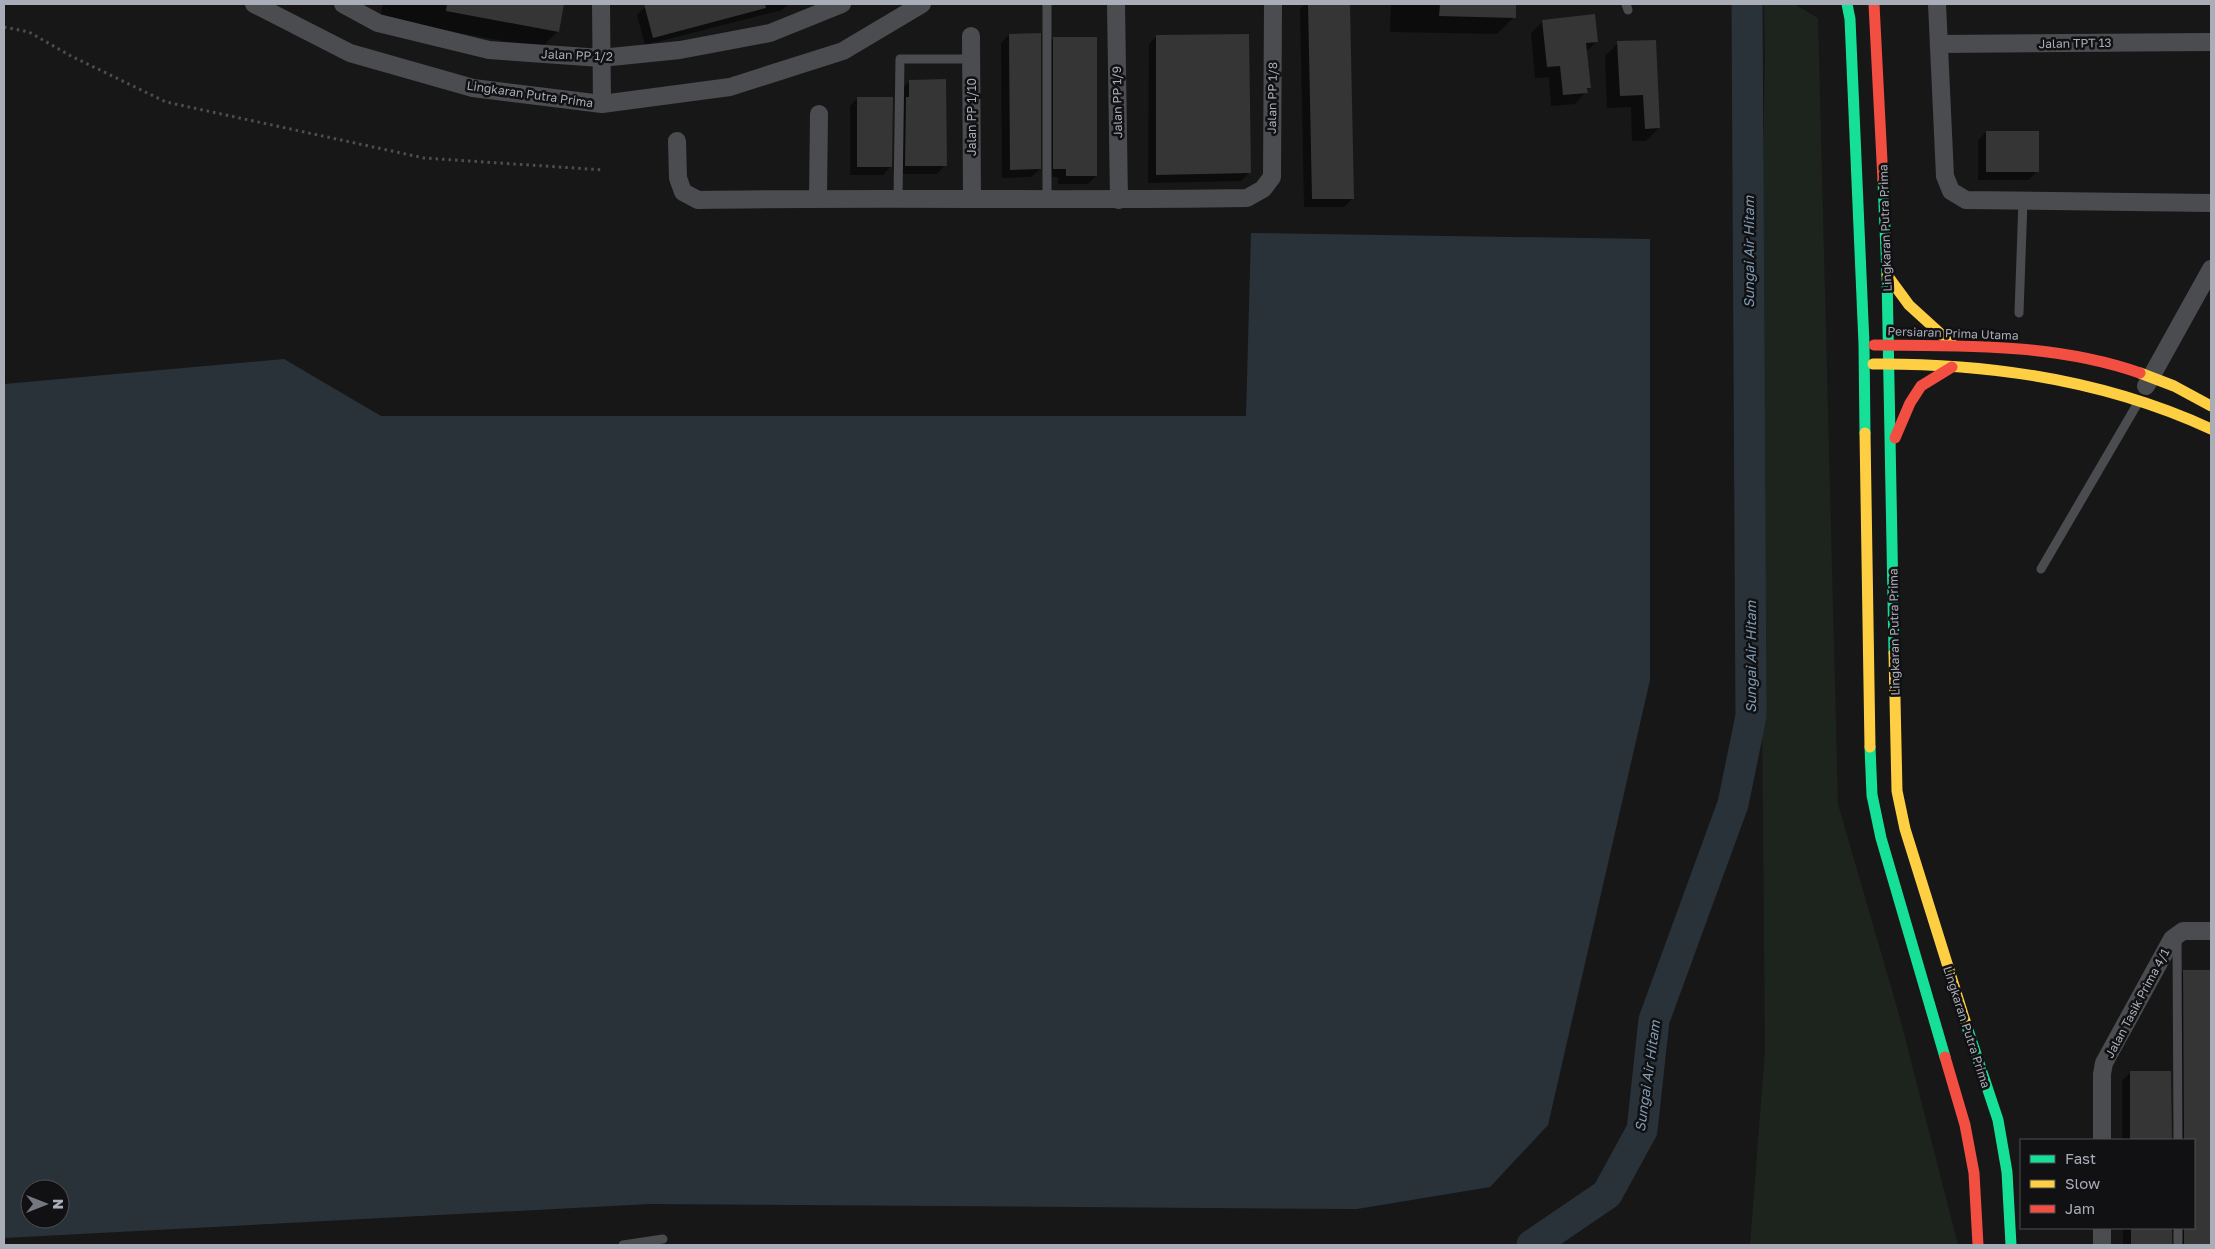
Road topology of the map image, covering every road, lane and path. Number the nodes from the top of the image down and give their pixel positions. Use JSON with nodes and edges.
{"nodes":[{"id":1,"x":254,"y":4,"type":"edge"},
{"id":2,"x":343,"y":4,"type":"edge"},
{"id":3,"x":601,"y":4,"type":"edge"},
{"id":4,"x":842,"y":4,"type":"edge"},
{"id":5,"x":922,"y":4,"type":"edge"},
{"id":6,"x":1047,"y":4,"type":"edge"},
{"id":7,"x":1116,"y":4,"type":"edge"},
{"id":8,"x":1273,"y":4,"type":"edge"},
{"id":9,"x":1847,"y":4,"type":"edge"},
{"id":10,"x":1874,"y":4,"type":"edge"},
{"id":11,"x":1938,"y":4,"type":"edge"},
{"id":12,"x":4,"y":27,"type":"edge"},
{"id":13,"x":971,"y":36,"type":"dead end"},
{"id":14,"x":2211,"y":42,"type":"edge"},
{"id":15,"x":1939,"y":44,"type":"junction"},
{"id":16,"x":602,"y":58,"type":"junction"},
{"id":17,"x":971,"y":59,"type":"junction"},
{"id":18,"x":602,"y":104,"type":"junction"},
{"id":19,"x":819,"y":114,"type":"dead end"},
{"id":20,"x":677,"y":141,"type":"dead end"},
{"id":21,"x":604,"y":170,"type":"dead end"},
{"id":22,"x":818,"y":198,"type":"junction"},
{"id":23,"x":898,"y":198,"type":"junction"},
{"id":24,"x":972,"y":199,"type":"junction"},
{"id":25,"x":1047,"y":199,"type":"junction"},
{"id":26,"x":1118,"y":200,"type":"junction"},
{"id":27,"x":2024,"y":201,"type":"junction"},
{"id":28,"x":2211,"y":203,"type":"edge"},
{"id":29,"x":2211,"y":269,"type":"edge"},
{"id":30,"x":1888,"y":275,"type":"junction"},
{"id":31,"x":2020,"y":313,"type":"dead end"},
{"id":32,"x":1864,"y":344,"type":"junction"},
{"id":33,"x":1889,"y":345,"type":"junction"},
{"id":34,"x":1953,"y":345,"type":"junction"},
{"id":35,"x":1890,"y":364,"type":"junction"},
{"id":36,"x":1864,"y":365,"type":"junction"},
{"id":37,"x":1952,"y":367,"type":"junction"},
{"id":38,"x":2151,"y":377,"type":"junction"},
{"id":39,"x":2139,"y":401,"type":"junction"},
{"id":40,"x":2211,"y":406,"type":"edge"},
{"id":41,"x":2211,"y":429,"type":"edge"},
{"id":42,"x":1892,"y":446,"type":"junction"},
{"id":43,"x":2041,"y":569,"type":"dead end"},
{"id":44,"x":2211,"y":931,"type":"edge"},
{"id":45,"x":2177,"y":934,"type":"junction"},
{"id":46,"x":2102,"y":1139,"type":"edge"},
{"id":47,"x":2178,"y":1139,"type":"edge"},
{"id":48,"x":2102,"y":1229,"type":"edge"},
{"id":49,"x":2178,"y":1229,"type":"edge"},
{"id":50,"x":663,"y":1239,"type":"dead end"},
{"id":51,"x":623,"y":1245,"type":"edge"},
{"id":52,"x":1978,"y":1245,"type":"edge"},
{"id":53,"x":2011,"y":1245,"type":"edge"},
{"id":54,"x":2102,"y":1245,"type":"edge"},
{"id":55,"x":2178,"y":1245,"type":"edge"}],
"edges":[{"from":1,"to":18,"type":"street","name":"Lingkaran Putra Prima"},
{"from":2,"to":16,"type":"street","name":"Jalan PP 1/2"},
{"from":3,"to":16,"type":"street"},
{"from":4,"to":16,"type":"street","name":"Jalan PP 1/2"},
{"from":5,"to":18,"type":"street","name":"Lingkaran Putra Prima"},
{"from":6,"to":25,"type":"lane"},
{"from":7,"to":26,"type":"street","name":"Jalan PP 1/9"},
{"from":8,"to":26,"type":"street","name":"Jalan PP 1/8"},
{"from":9,"to":32,"type":"main road","name":"Lingkaran Putra Prima"},
{"from":10,"to":30,"type":"main road","name":"Lingkaran Putra Prima"},
{"from":11,"to":15,"type":"street"},
{"from":12,"to":21,"type":"path"},
{"from":13,"to":17,"type":"street","name":"Jalan PP 1/10"},
{"from":14,"to":15,"type":"street","name":"Jalan TPT 13"},
{"from":15,"to":27,"type":"street"},
{"from":16,"to":18,"type":"street"},
{"from":17,"to":23,"type":"lane"},
{"from":17,"to":24,"type":"street","name":"Jalan PP 1/10"},
{"from":19,"to":22,"type":"street"},
{"from":20,"to":22,"type":"street"},
{"from":22,"to":23,"type":"street"},
{"from":23,"to":24,"type":"street"},
{"from":24,"to":25,"type":"street"},
{"from":25,"to":26,"type":"street"},
{"from":27,"to":28,"type":"street"},
{"from":27,"to":31,"type":"lane"},
{"from":29,"to":38,"type":"street"},
{"from":30,"to":33,"type":"main road","name":"Lingkaran Putra Prima"},
{"from":30,"to":34,"type":"main road"},
{"from":32,"to":33,"type":"main road","name":"Persiaran Prima Utama"},
{"from":32,"to":36,"type":"main road","name":"Lingkaran Putra Prima"},
{"from":33,"to":34,"type":"main road","name":"Persiaran Prima Utama"},
{"from":33,"to":35,"type":"main road","name":"Lingkaran Putra Prima"},
{"from":34,"to":38,"type":"main road","name":"Persiaran Prima Utama"},
{"from":35,"to":36,"type":"main road"},
{"from":35,"to":37,"type":"main road"},
{"from":35,"to":42,"type":"main road","name":"Lingkaran Putra Prima"},
{"from":36,"to":52,"type":"main road","name":"Lingkaran Putra Prima"},
{"from":37,"to":39,"type":"main road"},
{"from":37,"to":42,"type":"main road"},
{"from":38,"to":39,"type":"street"},
{"from":38,"to":40,"type":"main road","name":"Persiaran Prima Utama"},
{"from":39,"to":41,"type":"main road"},
{"from":39,"to":43,"type":"lane"},
{"from":42,"to":53,"type":"main road","name":"Lingkaran Putra Prima"},
{"from":44,"to":45,"type":"street"},
{"from":45,"to":46,"type":"street","name":"Jalan Tasik Prima 4/1"},
{"from":45,"to":47,"type":"lane"},
{"from":48,"to":54,"type":"street"},
{"from":49,"to":55,"type":"lane"},
{"from":50,"to":51,"type":"lane"}]}
